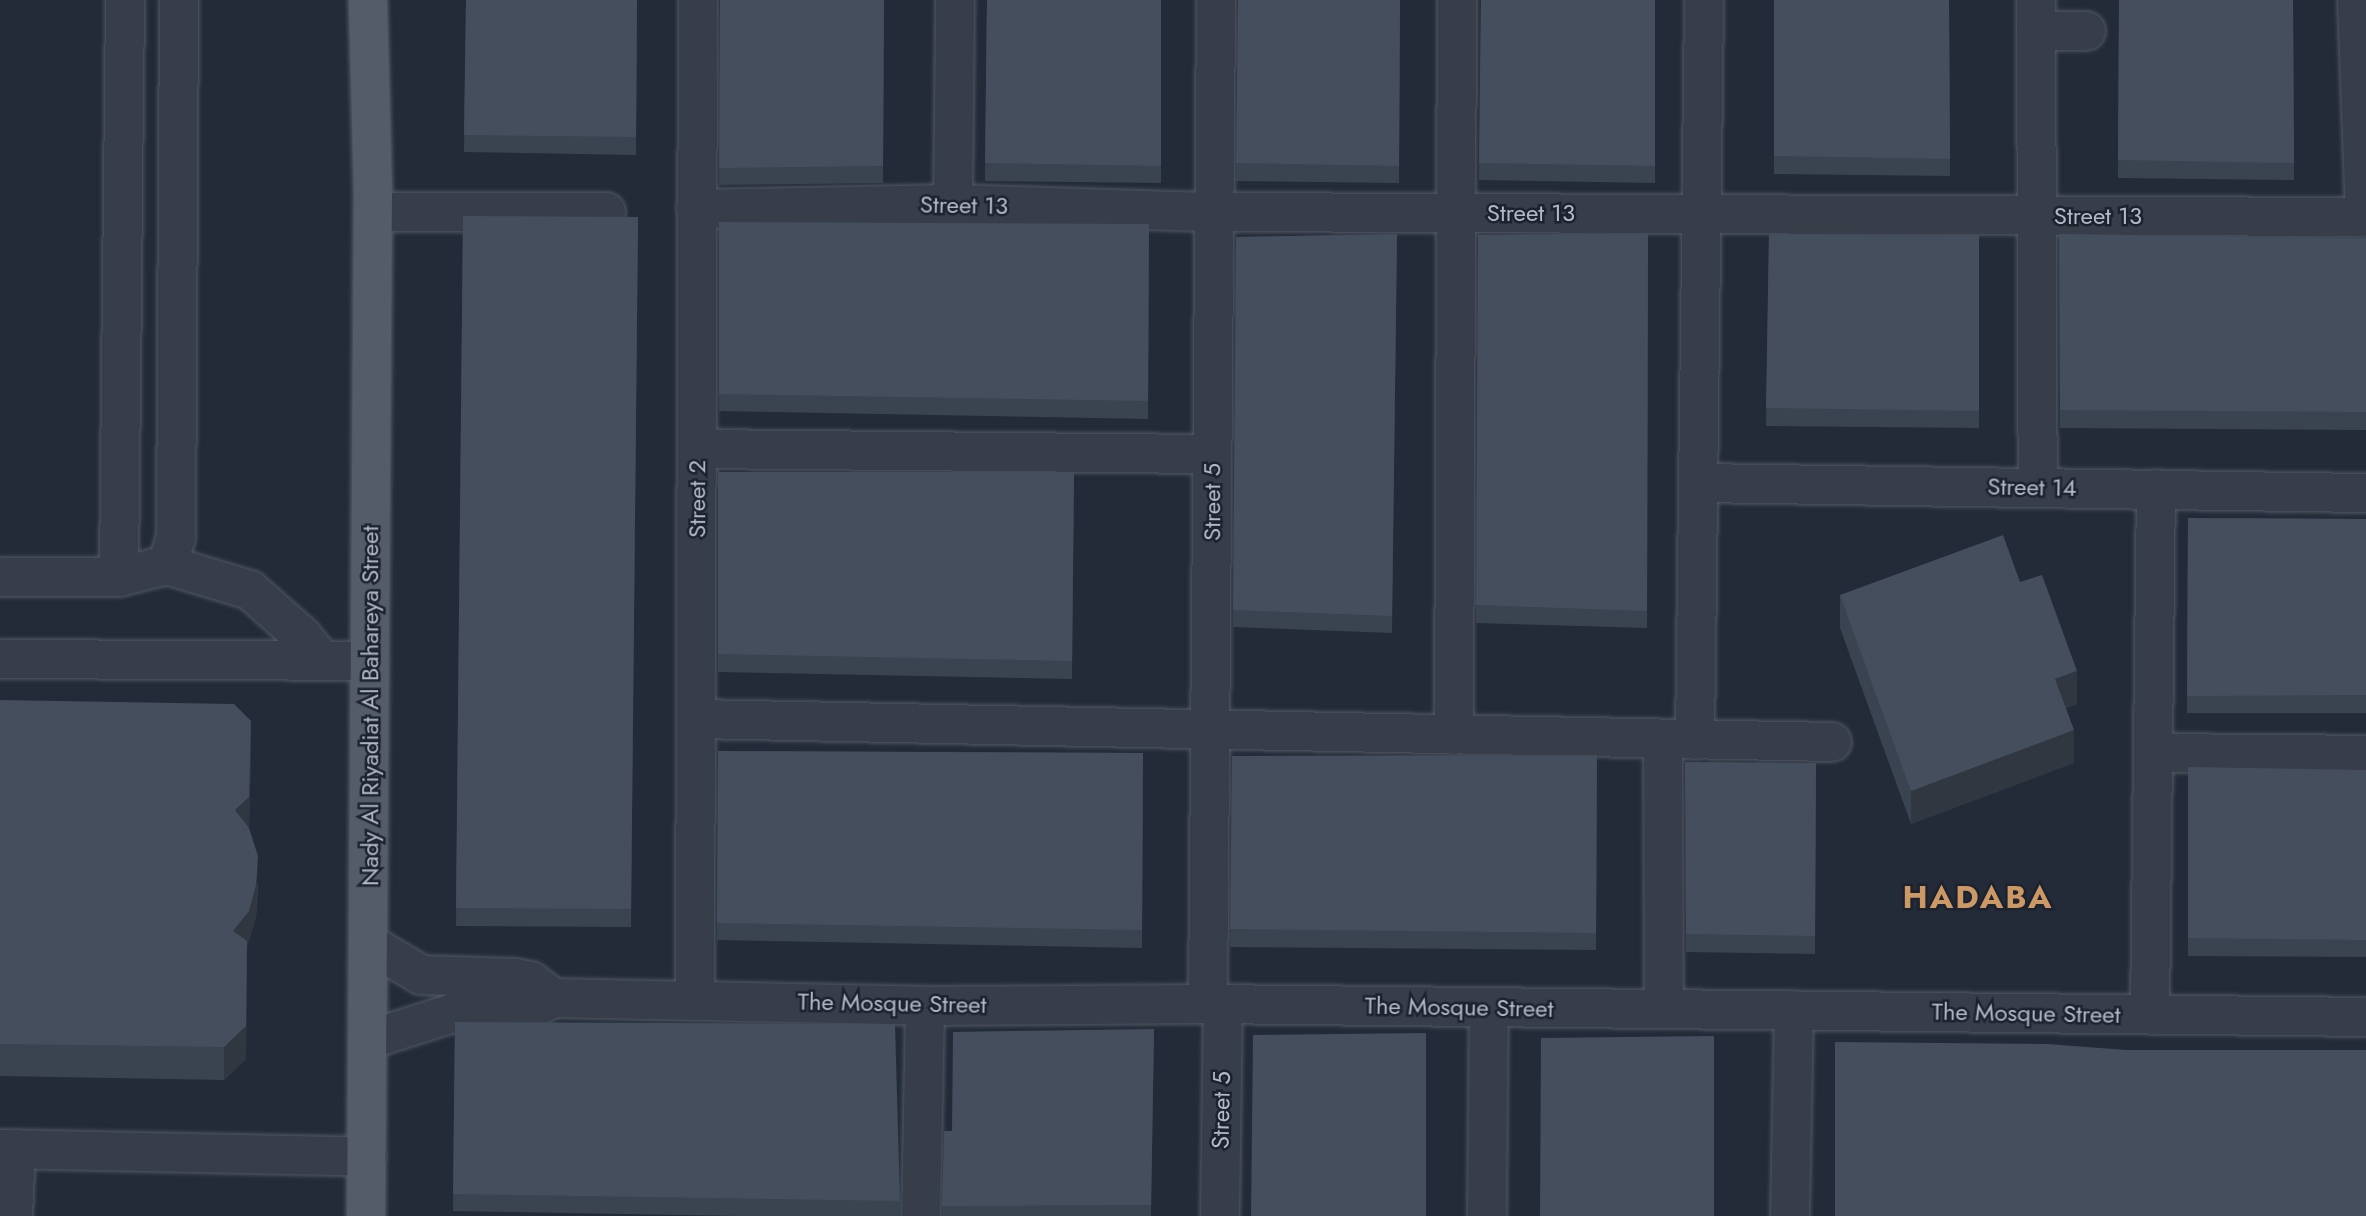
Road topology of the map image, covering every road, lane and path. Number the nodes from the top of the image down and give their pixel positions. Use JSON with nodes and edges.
{"nodes":[{"id":1,"x":125,"y":0,"type":"edge"},
{"id":2,"x":179,"y":0,"type":"edge"},
{"id":3,"x":368,"y":0,"type":"edge"},
{"id":4,"x":388,"y":0,"type":"edge"},
{"id":5,"x":698,"y":0,"type":"edge"},
{"id":6,"x":955,"y":0,"type":"edge"},
{"id":7,"x":1216,"y":0,"type":"edge"},
{"id":8,"x":1457,"y":0,"type":"edge"},
{"id":9,"x":1704,"y":0,"type":"edge"},
{"id":10,"x":2357,"y":0,"type":"edge"},
{"id":11,"x":2036,"y":16,"type":"edge"},
{"id":12,"x":2086,"y":31,"type":"dead end"},
{"id":13,"x":373,"y":204,"type":"junction"},
{"id":14,"x":953,"y":204,"type":"junction"},
{"id":15,"x":696,"y":209,"type":"junction"},
{"id":16,"x":606,"y":212,"type":"dead end"},
{"id":17,"x":1214,"y":212,"type":"junction"},
{"id":18,"x":1456,"y":213,"type":"junction"},
{"id":19,"x":1701,"y":214,"type":"junction"},
{"id":20,"x":2037,"y":216,"type":"junction"},
{"id":21,"x":2365,"y":217,"type":"edge"},
{"id":22,"x":697,"y":449,"type":"junction"},
{"id":23,"x":1212,"y":454,"type":"junction"},
{"id":24,"x":1698,"y":483,"type":"junction"},
{"id":25,"x":2038,"y":487,"type":"junction"},
{"id":26,"x":2156,"y":489,"type":"junction"},
{"id":27,"x":2366,"y":493,"type":"edge"},
{"id":28,"x":167,"y":565,"type":"junction"},
{"id":29,"x":0,"y":577,"type":"edge"},
{"id":30,"x":119,"y":578,"type":"junction"},
{"id":31,"x":0,"y":659,"type":"edge"},
{"id":32,"x":322,"y":661,"type":"junction"},
{"id":33,"x":370,"y":661,"type":"junction"},
{"id":34,"x":696,"y":719,"type":"junction"},
{"id":35,"x":1211,"y":730,"type":"junction"},
{"id":36,"x":1454,"y":735,"type":"junction"},
{"id":37,"x":1679,"y":739,"type":"junction"},
{"id":38,"x":1832,"y":742,"type":"dead end"},
{"id":39,"x":2153,"y":754,"type":"junction"},
{"id":40,"x":2366,"y":755,"type":"edge"},
{"id":41,"x":368,"y":943,"type":"junction"},
{"id":42,"x":553,"y":998,"type":"junction"},
{"id":43,"x":695,"y":998,"type":"junction"},
{"id":44,"x":1216,"y":1004,"type":"junction"},
{"id":45,"x":925,"y":1006,"type":"junction"},
{"id":46,"x":1489,"y":1007,"type":"junction"},
{"id":47,"x":1664,"y":1009,"type":"junction"},
{"id":48,"x":1794,"y":1010,"type":"junction"},
{"id":49,"x":2150,"y":1014,"type":"junction"},
{"id":50,"x":2366,"y":1017,"type":"edge"},
{"id":51,"x":368,"y":1040,"type":"junction"},
{"id":52,"x":8,"y":1149,"type":"edge"},
{"id":53,"x":367,"y":1157,"type":"junction"},
{"id":54,"x":13,"y":1216,"type":"edge"},
{"id":55,"x":366,"y":1216,"type":"edge"},
{"id":56,"x":921,"y":1216,"type":"edge"},
{"id":57,"x":1220,"y":1216,"type":"edge"},
{"id":58,"x":1487,"y":1216,"type":"edge"},
{"id":59,"x":1790,"y":1216,"type":"edge"}],
"edges":[{"from":1,"to":30,"type":"street"},
{"from":2,"to":28,"type":"street"},
{"from":3,"to":13,"type":"main road","name":"Nady Al Riyadiat Al Bahareya Street"},
{"from":4,"to":13,"type":"main road","name":"Nady Al Riyadiat Al Bahareya Street"},
{"from":5,"to":15,"type":"street","name":"Street 2"},
{"from":6,"to":14,"type":"street"},
{"from":7,"to":17,"type":"street","name":"Street 5"},
{"from":8,"to":18,"type":"street"},
{"from":9,"to":19,"type":"street"},
{"from":10,"to":21,"type":"street"},
{"from":11,"to":12,"type":"street"},
{"from":11,"to":20,"type":"street"},
{"from":13,"to":16,"type":"street"},
{"from":13,"to":33,"type":"main road","name":"Nady Al Riyadiat Al Bahareya Street"},
{"from":14,"to":15,"type":"street","name":"Street 13"},
{"from":14,"to":17,"type":"street","name":"Street 13"},
{"from":15,"to":22,"type":"street","name":"Street 2"},
{"from":17,"to":18,"type":"street","name":"Street 13"},
{"from":17,"to":23,"type":"street","name":"Street 5"},
{"from":18,"to":19,"type":"street","name":"Street 13"},
{"from":18,"to":36,"type":"street"},
{"from":19,"to":20,"type":"street","name":"Street 13"},
{"from":19,"to":24,"type":"street"},
{"from":20,"to":21,"type":"street","name":"Street 13"},
{"from":20,"to":25,"type":"street"},
{"from":22,"to":23,"type":"street"},
{"from":22,"to":34,"type":"street","name":"Street 2"},
{"from":23,"to":35,"type":"street","name":"Street 5"},
{"from":24,"to":25,"type":"street","name":"Street 14"},
{"from":24,"to":37,"type":"street"},
{"from":25,"to":26,"type":"street","name":"Street 14"},
{"from":26,"to":27,"type":"street","name":"Street 14"},
{"from":26,"to":39,"type":"street"},
{"from":28,"to":30,"type":"street"},
{"from":28,"to":32,"type":"street"},
{"from":29,"to":30,"type":"street"},
{"from":31,"to":32,"type":"street"},
{"from":32,"to":33,"type":"street"},
{"from":33,"to":41,"type":"main road","name":"Nady Al Riyadiat Al Bahareya Street"},
{"from":34,"to":35,"type":"street"},
{"from":34,"to":43,"type":"street","name":"Street 2"},
{"from":35,"to":36,"type":"street"},
{"from":35,"to":44,"type":"street","name":"Street 5"},
{"from":36,"to":37,"type":"street"},
{"from":37,"to":38,"type":"street"},
{"from":37,"to":47,"type":"street"},
{"from":39,"to":40,"type":"street"},
{"from":39,"to":49,"type":"street"},
{"from":41,"to":42,"type":"street"},
{"from":41,"to":51,"type":"main road","name":"Nady Al Riyadiat Al Bahareya Street"},
{"from":42,"to":43,"type":"street","name":"The Mosque Street"},
{"from":42,"to":51,"type":"street","name":"The Mosque Street"},
{"from":43,"to":45,"type":"street","name":"The Mosque Street"},
{"from":44,"to":45,"type":"street","name":"The Mosque Street"},
{"from":44,"to":46,"type":"street","name":"The Mosque Street"},
{"from":44,"to":57,"type":"street","name":"Street 5"},
{"from":45,"to":56,"type":"street"},
{"from":46,"to":47,"type":"street","name":"The Mosque Street"},
{"from":46,"to":58,"type":"street"},
{"from":47,"to":48,"type":"street","name":"The Mosque Street"},
{"from":48,"to":49,"type":"street","name":"The Mosque Street"},
{"from":48,"to":59,"type":"street"},
{"from":49,"to":50,"type":"street","name":"The Mosque Street"},
{"from":51,"to":53,"type":"main road","name":"Nady Al Riyadiat Al Bahareya Street"},
{"from":52,"to":53,"type":"street"},
{"from":52,"to":54,"type":"street"},
{"from":53,"to":55,"type":"main road","name":"Nady Al Riyadiat Al Bahareya Street"}]}
